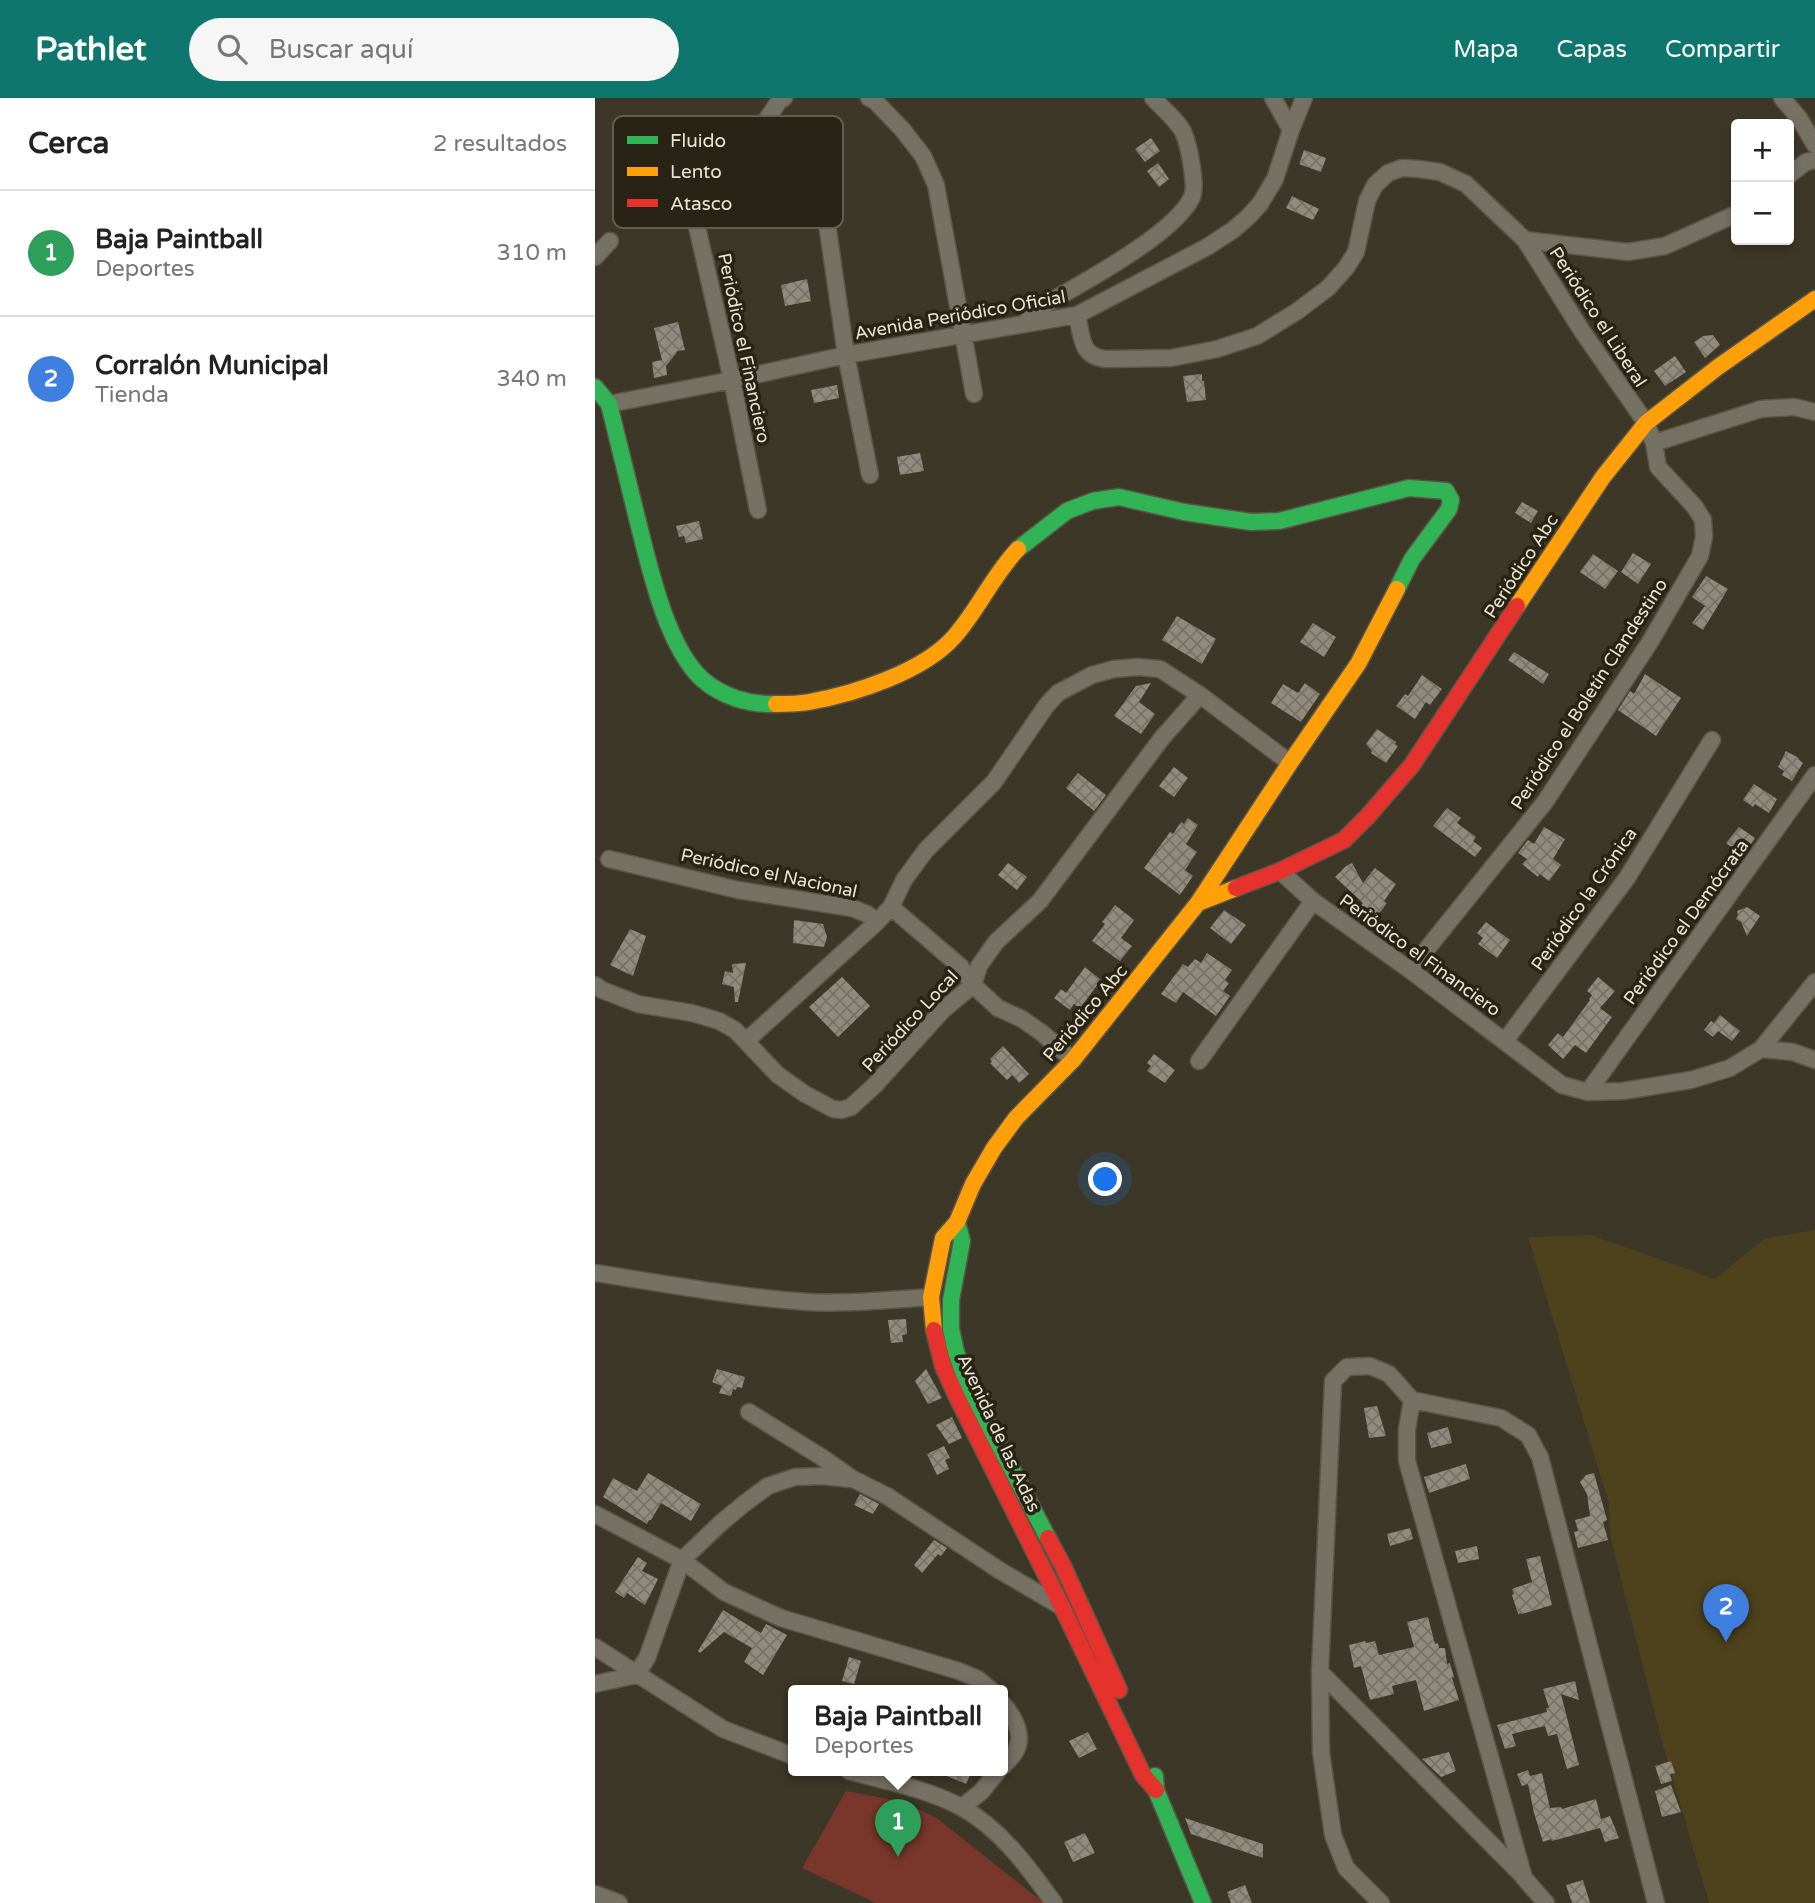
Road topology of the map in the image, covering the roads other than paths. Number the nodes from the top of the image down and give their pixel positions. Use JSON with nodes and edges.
{"nodes":[{"id":1,"x":784,"y":98,"type":"edge"},
{"id":2,"x":869,"y":98,"type":"edge"},
{"id":3,"x":1153,"y":98,"type":"edge"},
{"id":4,"x":1273,"y":98,"type":"edge"},
{"id":5,"x":1304,"y":98,"type":"edge"},
{"id":6,"x":1782,"y":98,"type":"edge"},
{"id":7,"x":769,"y":116,"type":"edge"},
{"id":8,"x":1291,"y":130,"type":"junction"},
{"id":9,"x":1815,"y":145,"type":"edge"},
{"id":10,"x":1815,"y":160,"type":"edge"},
{"id":11,"x":1794,"y":170,"type":"edge"},
{"id":12,"x":1731,"y":216,"type":"edge"},
{"id":13,"x":697,"y":228,"type":"edge"},
{"id":14,"x":828,"y":228,"type":"edge"},
{"id":15,"x":1525,"y":240,"type":"junction"},
{"id":16,"x":610,"y":241,"type":"dead end"},
{"id":17,"x":595,"y":257,"type":"edge"},
{"id":18,"x":1815,"y":299,"type":"edge"},
{"id":19,"x":1077,"y":315,"type":"junction"},
{"id":20,"x":1025,"y":323,"type":"junction"},
{"id":21,"x":962,"y":335,"type":"junction"},
{"id":22,"x":846,"y":355,"type":"junction"},
{"id":23,"x":732,"y":380,"type":"junction"},
{"id":24,"x":595,"y":387,"type":"edge"},
{"id":25,"x":974,"y":394,"type":"dead end"},
{"id":26,"x":609,"y":404,"type":"junction"},
{"id":27,"x":1815,"y":412,"type":"edge"},
{"id":28,"x":1646,"y":423,"type":"junction"},
{"id":29,"x":1654,"y":443,"type":"junction"},
{"id":30,"x":870,"y":475,"type":"dead end"},
{"id":31,"x":758,"y":510,"type":"dead end"},
{"id":32,"x":1200,"y":695,"type":"junction"},
{"id":33,"x":1712,"y":740,"type":"dead end"},
{"id":34,"x":1290,"y":763,"type":"junction"},
{"id":35,"x":1815,"y":775,"type":"edge"},
{"id":36,"x":609,"y":859,"type":"dead end"},
{"id":37,"x":1280,"y":871,"type":"junction"},
{"id":38,"x":1313,"y":901,"type":"junction"},
{"id":39,"x":1198,"y":904,"type":"junction"},
{"id":40,"x":891,"y":907,"type":"junction"},
{"id":41,"x":877,"y":922,"type":"junction"},
{"id":42,"x":1410,"y":970,"type":"junction"},
{"id":43,"x":1815,"y":982,"type":"edge"},
{"id":44,"x":595,"y":985,"type":"edge"},
{"id":45,"x":973,"y":985,"type":"junction"},
{"id":46,"x":746,"y":1041,"type":"junction"},
{"id":47,"x":1505,"y":1041,"type":"junction"},
{"id":48,"x":1761,"y":1049,"type":"junction"},
{"id":49,"x":1073,"y":1060,"type":"junction"},
{"id":50,"x":1815,"y":1060,"type":"edge"},
{"id":51,"x":1199,"y":1061,"type":"dead end"},
{"id":52,"x":1588,"y":1092,"type":"junction"},
{"id":53,"x":957,"y":1222,"type":"junction"},
{"id":54,"x":595,"y":1273,"type":"edge"},
{"id":55,"x":931,"y":1297,"type":"junction"},
{"id":56,"x":1412,"y":1399,"type":"junction"},
{"id":57,"x":749,"y":1412,"type":"dead end"},
{"id":58,"x":853,"y":1479,"type":"junction"},
{"id":59,"x":595,"y":1514,"type":"edge"},
{"id":60,"x":682,"y":1560,"type":"junction"},
{"id":61,"x":1062,"y":1606,"type":"junction"},
{"id":62,"x":595,"y":1647,"type":"edge"},
{"id":63,"x":614,"y":1659,"type":"junction"},
{"id":64,"x":595,"y":1663,"type":"edge"},
{"id":65,"x":1320,"y":1672,"type":"junction"},
{"id":66,"x":636,"y":1675,"type":"junction"},
{"id":67,"x":595,"y":1684,"type":"edge"},
{"id":68,"x":985,"y":1685,"type":"edge"},
{"id":69,"x":1008,"y":1710,"type":"edge"},
{"id":70,"x":788,"y":1754,"type":"edge"},
{"id":71,"x":1008,"y":1760,"type":"edge"},
{"id":72,"x":868,"y":1776,"type":"edge"},
{"id":73,"x":995,"y":1776,"type":"edge"},
{"id":74,"x":1156,"y":1790,"type":"junction"},
{"id":75,"x":962,"y":1807,"type":"junction"},
{"id":76,"x":1524,"y":1878,"type":"junction"},
{"id":77,"x":595,"y":1894,"type":"edge"},
{"id":78,"x":619,"y":1903,"type":"edge"},
{"id":79,"x":1053,"y":1903,"type":"edge"},
{"id":80,"x":1203,"y":1903,"type":"edge"},
{"id":81,"x":1381,"y":1903,"type":"edge"},
{"id":82,"x":1546,"y":1903,"type":"edge"},
{"id":83,"x":1656,"y":1903,"type":"edge"}],
"edges":[{"from":1,"to":7,"type":"street","name":"Periódico el Financiero"},
{"from":2,"to":21,"type":"street"},
{"from":3,"to":20,"type":"street"},
{"from":4,"to":8,"type":"street"},
{"from":5,"to":8,"type":"street","name":"Avenida Periódico Oficial"},
{"from":6,"to":9,"type":"street"},
{"from":8,"to":19,"type":"street","name":"Avenida Periódico Oficial"},
{"from":10,"to":11,"type":"street"},
{"from":12,"to":15,"type":"street","name":"Periódico el Liberal"},
{"from":13,"to":23,"type":"street","name":"Periódico el Financiero"},
{"from":14,"to":22,"type":"street"},
{"from":15,"to":19,"type":"street"},
{"from":15,"to":28,"type":"street","name":"Periódico el Liberal"},
{"from":16,"to":17,"type":"street"},
{"from":18,"to":28,"type":"street","name":"Periódico Abc"},
{"from":19,"to":20,"type":"street","name":"Avenida Periódico Oficial"},
{"from":20,"to":21,"type":"street","name":"Avenida Periódico Oficial"},
{"from":21,"to":22,"type":"street","name":"Avenida Periódico Oficial"},
{"from":21,"to":25,"type":"street"},
{"from":22,"to":23,"type":"street","name":"Avenida Periódico Oficial"},
{"from":22,"to":30,"type":"street"},
{"from":23,"to":26,"type":"street","name":"Avenida Periódico Oficial"},
{"from":23,"to":31,"type":"street","name":"Periódico el Financiero"},
{"from":24,"to":26,"type":"street"},
{"from":26,"to":34,"type":"street"},
{"from":27,"to":29,"type":"street"},
{"from":28,"to":29,"type":"street","name":"Periódico el Boletín Clandestino"},
{"from":28,"to":37,"type":"street","name":"Periódico Abc"},
{"from":29,"to":42,"type":"street","name":"Periódico el Boletín Clandestino"},
{"from":32,"to":34,"type":"street"},
{"from":32,"to":40,"type":"street"},
{"from":32,"to":45,"type":"street","name":"Periódico Local"},
{"from":33,"to":47,"type":"street","name":"Periódico la Crónica"},
{"from":34,"to":39,"type":"street"},
{"from":35,"to":52,"type":"street","name":"Periódico el Demócrata"},
{"from":36,"to":41,"type":"street","name":"Periódico el Nacional"},
{"from":37,"to":38,"type":"street"},
{"from":37,"to":39,"type":"street","name":"Periódico Abc"},
{"from":38,"to":42,"type":"street","name":"Periódico el Financiero"},
{"from":38,"to":51,"type":"street"},
{"from":39,"to":49,"type":"street","name":"Periódico Abc"},
{"from":40,"to":41,"type":"street"},
{"from":40,"to":45,"type":"street"},
{"from":41,"to":46,"type":"street"},
{"from":42,"to":47,"type":"street","name":"Periódico el Financiero"},
{"from":43,"to":48,"type":"street"},
{"from":44,"to":46,"type":"street","name":"Periódico Local"},
{"from":45,"to":46,"type":"street","name":"Periódico Local"},
{"from":45,"to":49,"type":"street"},
{"from":47,"to":52,"type":"street","name":"Periódico el Financiero"},
{"from":48,"to":50,"type":"street"},
{"from":48,"to":52,"type":"street"},
{"from":49,"to":53,"type":"street","name":"Periódico Abc"},
{"from":53,"to":55,"type":"street","name":"Avenida de las Adas"},
{"from":53,"to":74,"type":"street","name":"Avenida de las Adas"},
{"from":54,"to":55,"type":"street"},
{"from":55,"to":61,"type":"street","name":"Avenida de las Adas"},
{"from":56,"to":65,"type":"street"},
{"from":56,"to":76,"type":"street"},
{"from":56,"to":83,"type":"street"},
{"from":57,"to":58,"type":"street"},
{"from":58,"to":60,"type":"street"},
{"from":58,"to":61,"type":"street"},
{"from":59,"to":60,"type":"street"},
{"from":60,"to":66,"type":"street"},
{"from":60,"to":68,"type":"street"},
{"from":61,"to":74,"type":"street","name":"Avenida de las Adas"},
{"from":62,"to":63,"type":"street"},
{"from":63,"to":64,"type":"street"},
{"from":63,"to":66,"type":"street"},
{"from":65,"to":76,"type":"street"},
{"from":65,"to":81,"type":"street"},
{"from":66,"to":67,"type":"street"},
{"from":66,"to":70,"type":"street"},
{"from":69,"to":71,"type":"street"},
{"from":72,"to":75,"type":"street"},
{"from":73,"to":75,"type":"street"},
{"from":74,"to":80,"type":"street","name":"Avenida de las Adas"},
{"from":75,"to":79,"type":"street"},
{"from":76,"to":82,"type":"street"},
{"from":77,"to":78,"type":"street"}]}
